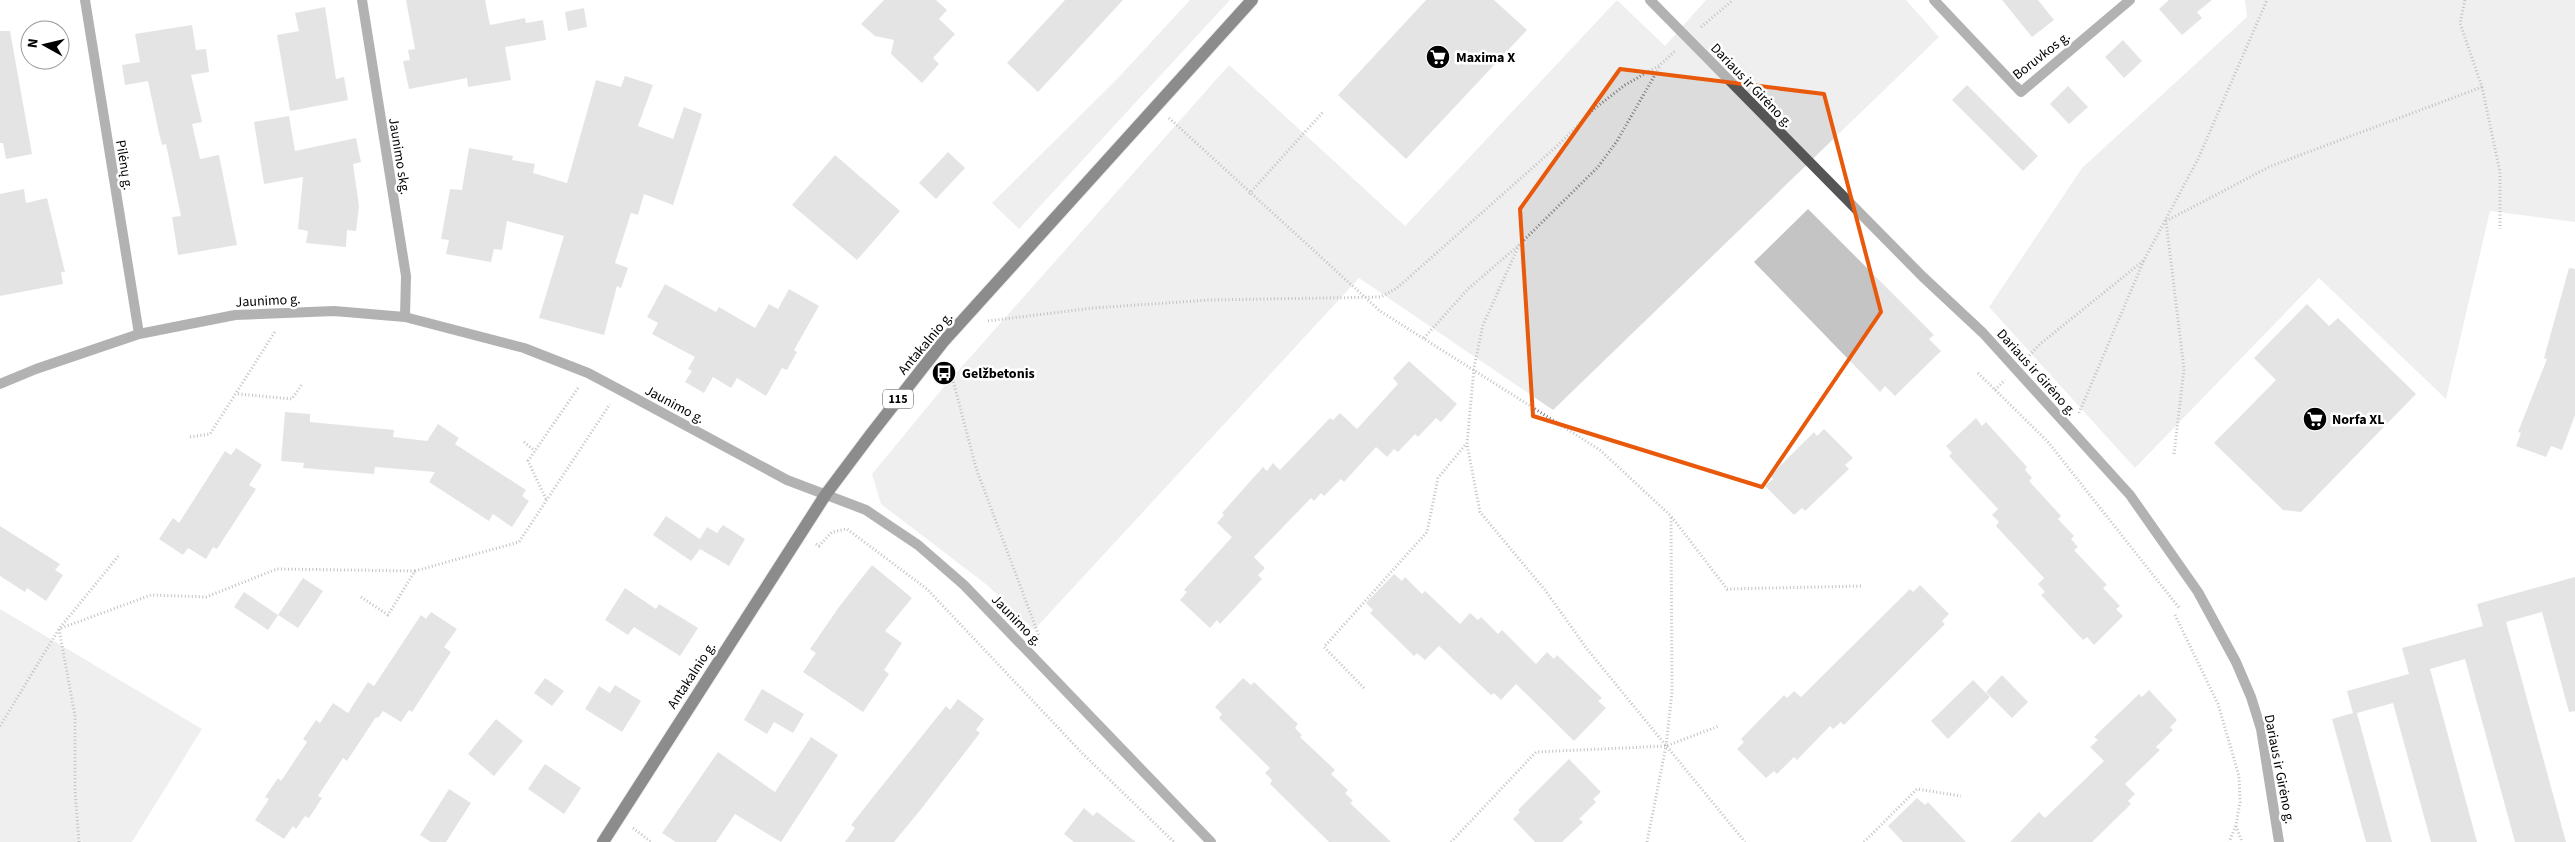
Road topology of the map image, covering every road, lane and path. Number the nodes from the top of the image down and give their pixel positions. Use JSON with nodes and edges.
{"nodes":[{"id":1,"x":85,"y":0,"type":"edge"},
{"id":2,"x":362,"y":0,"type":"edge"},
{"id":3,"x":1252,"y":0,"type":"edge"},
{"id":4,"x":1650,"y":0,"type":"edge"},
{"id":5,"x":1733,"y":0,"type":"edge"},
{"id":6,"x":1934,"y":0,"type":"edge"},
{"id":7,"x":2130,"y":0,"type":"edge"},
{"id":8,"x":2267,"y":0,"type":"edge"},
{"id":9,"x":2465,"y":0,"type":"edge"},
{"id":10,"x":1687,"y":39,"type":"junction"},
{"id":11,"x":1660,"y":65,"type":"junction"},
{"id":12,"x":2482,"y":87,"type":"junction"},
{"id":13,"x":1158,"y":104,"type":"junction"},
{"id":14,"x":1324,"y":112,"type":"dead end"},
{"id":15,"x":1249,"y":194,"type":"junction"},
{"id":16,"x":2166,"y":221,"type":"junction"},
{"id":17,"x":2500,"y":229,"type":"dead end"},
{"id":18,"x":1519,"y":245,"type":"junction"},
{"id":19,"x":2144,"y":260,"type":"junction"},
{"id":20,"x":1366,"y":299,"type":"junction"},
{"id":21,"x":287,"y":313,"type":"junction"},
{"id":22,"x":405,"y":317,"type":"junction"},
{"id":23,"x":959,"y":324,"type":"junction"},
{"id":24,"x":139,"y":334,"type":"junction"},
{"id":25,"x":1424,"y":338,"type":"junction"},
{"id":26,"x":944,"y":342,"type":"junction"},
{"id":27,"x":1474,"y":368,"type":"junction"},
{"id":28,"x":2016,"y":369,"type":"junction"},
{"id":29,"x":1978,"y":373,"type":"dead end"},
{"id":30,"x":588,"y":374,"type":"junction"},
{"id":31,"x":0,"y":384,"type":"edge"},
{"id":32,"x":302,"y":384,"type":"dead end"},
{"id":33,"x":620,"y":390,"type":"junction"},
{"id":34,"x":1995,"y":390,"type":"junction"},
{"id":35,"x":238,"y":394,"type":"junction"},
{"id":36,"x":2071,"y":430,"type":"junction"},
{"id":37,"x":190,"y":437,"type":"dead end"},
{"id":38,"x":524,"y":442,"type":"dead end"},
{"id":39,"x":1467,"y":444,"type":"junction"},
{"id":40,"x":535,"y":451,"type":"junction"},
{"id":41,"x":2174,"y":454,"type":"dead end"},
{"id":42,"x":826,"y":494,"type":"junction"},
{"id":43,"x":546,"y":500,"type":"junction"},
{"id":44,"x":1671,"y":516,"type":"junction"},
{"id":45,"x":802,"y":533,"type":"junction"},
{"id":46,"x":120,"y":554,"type":"dead end"},
{"id":47,"x":415,"y":571,"type":"junction"},
{"id":48,"x":1863,"y":586,"type":"dead end"},
{"id":49,"x":361,"y":597,"type":"dead end"},
{"id":50,"x":2180,"y":609,"type":"dead end"},
{"id":51,"x":2175,"y":615,"type":"dead end"},
{"id":52,"x":59,"y":629,"type":"junction"},
{"id":53,"x":1041,"y":642,"type":"dead end"},
{"id":54,"x":1364,"y":688,"type":"dead end"},
{"id":55,"x":0,"y":726,"type":"edge"},
{"id":56,"x":1719,"y":726,"type":"dead end"},
{"id":57,"x":1666,"y":746,"type":"junction"},
{"id":58,"x":1961,"y":796,"type":"dead end"},
{"id":59,"x":2236,"y":825,"type":"junction"},
{"id":60,"x":79,"y":842,"type":"edge"},
{"id":61,"x":603,"y":842,"type":"edge"},
{"id":62,"x":1174,"y":842,"type":"edge"},
{"id":63,"x":1211,"y":842,"type":"edge"},
{"id":64,"x":1451,"y":842,"type":"edge"},
{"id":65,"x":1647,"y":842,"type":"edge"},
{"id":66,"x":1745,"y":842,"type":"edge"},
{"id":67,"x":1864,"y":842,"type":"edge"},
{"id":68,"x":2228,"y":842,"type":"edge"},
{"id":69,"x":2242,"y":842,"type":"edge"},
{"id":70,"x":2279,"y":842,"type":"edge"}],
"edges":[{"from":1,"to":24,"type":"street","name":"Pilėnų g."},
{"from":2,"to":22,"type":"street","name":"Jaunimo skg."},
{"from":3,"to":13,"type":"main road","name":"Antakalnio g.","number":"115"},
{"from":4,"to":10,"type":"street","name":"Dariaus ir Girėno g."},
{"from":5,"to":10,"type":"path"},
{"from":6,"to":7,"type":"street","name":"Boruvkos g."},
{"from":8,"to":16,"type":"path"},
{"from":9,"to":12,"type":"path"},
{"from":10,"to":11,"type":"path"},
{"from":10,"to":28,"type":"street","name":"Dariaus ir Girėno g."},
{"from":11,"to":18,"type":"path"},
{"from":11,"to":20,"type":"path"},
{"from":12,"to":16,"type":"path"},
{"from":12,"to":17,"type":"path"},
{"from":13,"to":15,"type":"path"},
{"from":13,"to":23,"type":"main road","name":"Antakalnio g.","number":"115"},
{"from":14,"to":15,"type":"path"},
{"from":15,"to":20,"type":"path"},
{"from":16,"to":19,"type":"path"},
{"from":16,"to":41,"type":"path"},
{"from":18,"to":25,"type":"path"},
{"from":18,"to":27,"type":"path"},
{"from":19,"to":28,"type":"path"},
{"from":19,"to":36,"type":"path"},
{"from":20,"to":23,"type":"path"},
{"from":20,"to":25,"type":"path"},
{"from":21,"to":22,"type":"street","name":"Jaunimo g."},
{"from":21,"to":24,"type":"street","name":"Jaunimo g."},
{"from":21,"to":35,"type":"path"},
{"from":22,"to":30,"type":"street","name":"Jaunimo g."},
{"from":23,"to":26,"type":"main road","name":"Antakalnio g.","number":"115"},
{"from":24,"to":31,"type":"street","name":"Jaunimo g."},
{"from":25,"to":27,"type":"path"},
{"from":26,"to":42,"type":"main road","name":"Antakalnio g.","number":"115"},
{"from":26,"to":53,"type":"path"},
{"from":27,"to":39,"type":"path"},
{"from":27,"to":44,"type":"path"},
{"from":28,"to":34,"type":"path"},
{"from":28,"to":36,"type":"street","name":"Dariaus ir Girėno g."},
{"from":29,"to":34,"type":"path"},
{"from":30,"to":33,"type":"street","name":"Jaunimo g."},
{"from":30,"to":40,"type":"path"},
{"from":32,"to":35,"type":"path"},
{"from":33,"to":42,"type":"street","name":"Jaunimo g."},
{"from":33,"to":43,"type":"path"},
{"from":34,"to":50,"type":"path"},
{"from":35,"to":37,"type":"path"},
{"from":36,"to":70,"type":"street","name":"Dariaus ir Girėno g."},
{"from":38,"to":40,"type":"path"},
{"from":39,"to":54,"type":"path"},
{"from":39,"to":57,"type":"path"},
{"from":40,"to":43,"type":"path"},
{"from":42,"to":45,"type":"main road","name":"Antakalnio g.","number":"115"},
{"from":42,"to":63,"type":"street","name":"Jaunimo g."},
{"from":43,"to":47,"type":"path"},
{"from":44,"to":48,"type":"path"},
{"from":44,"to":57,"type":"path"},
{"from":45,"to":61,"type":"main road","name":"Antakalnio g.","number":"115"},
{"from":45,"to":62,"type":"path"},
{"from":46,"to":52,"type":"path"},
{"from":47,"to":49,"type":"path"},
{"from":47,"to":52,"type":"path"},
{"from":51,"to":59,"type":"path"},
{"from":52,"to":55,"type":"path"},
{"from":52,"to":60,"type":"path"},
{"from":56,"to":57,"type":"path"},
{"from":57,"to":64,"type":"path"},
{"from":57,"to":65,"type":"path"},
{"from":57,"to":66,"type":"path"},
{"from":58,"to":67,"type":"path"},
{"from":59,"to":68,"type":"path"},
{"from":59,"to":69,"type":"path"}]}
